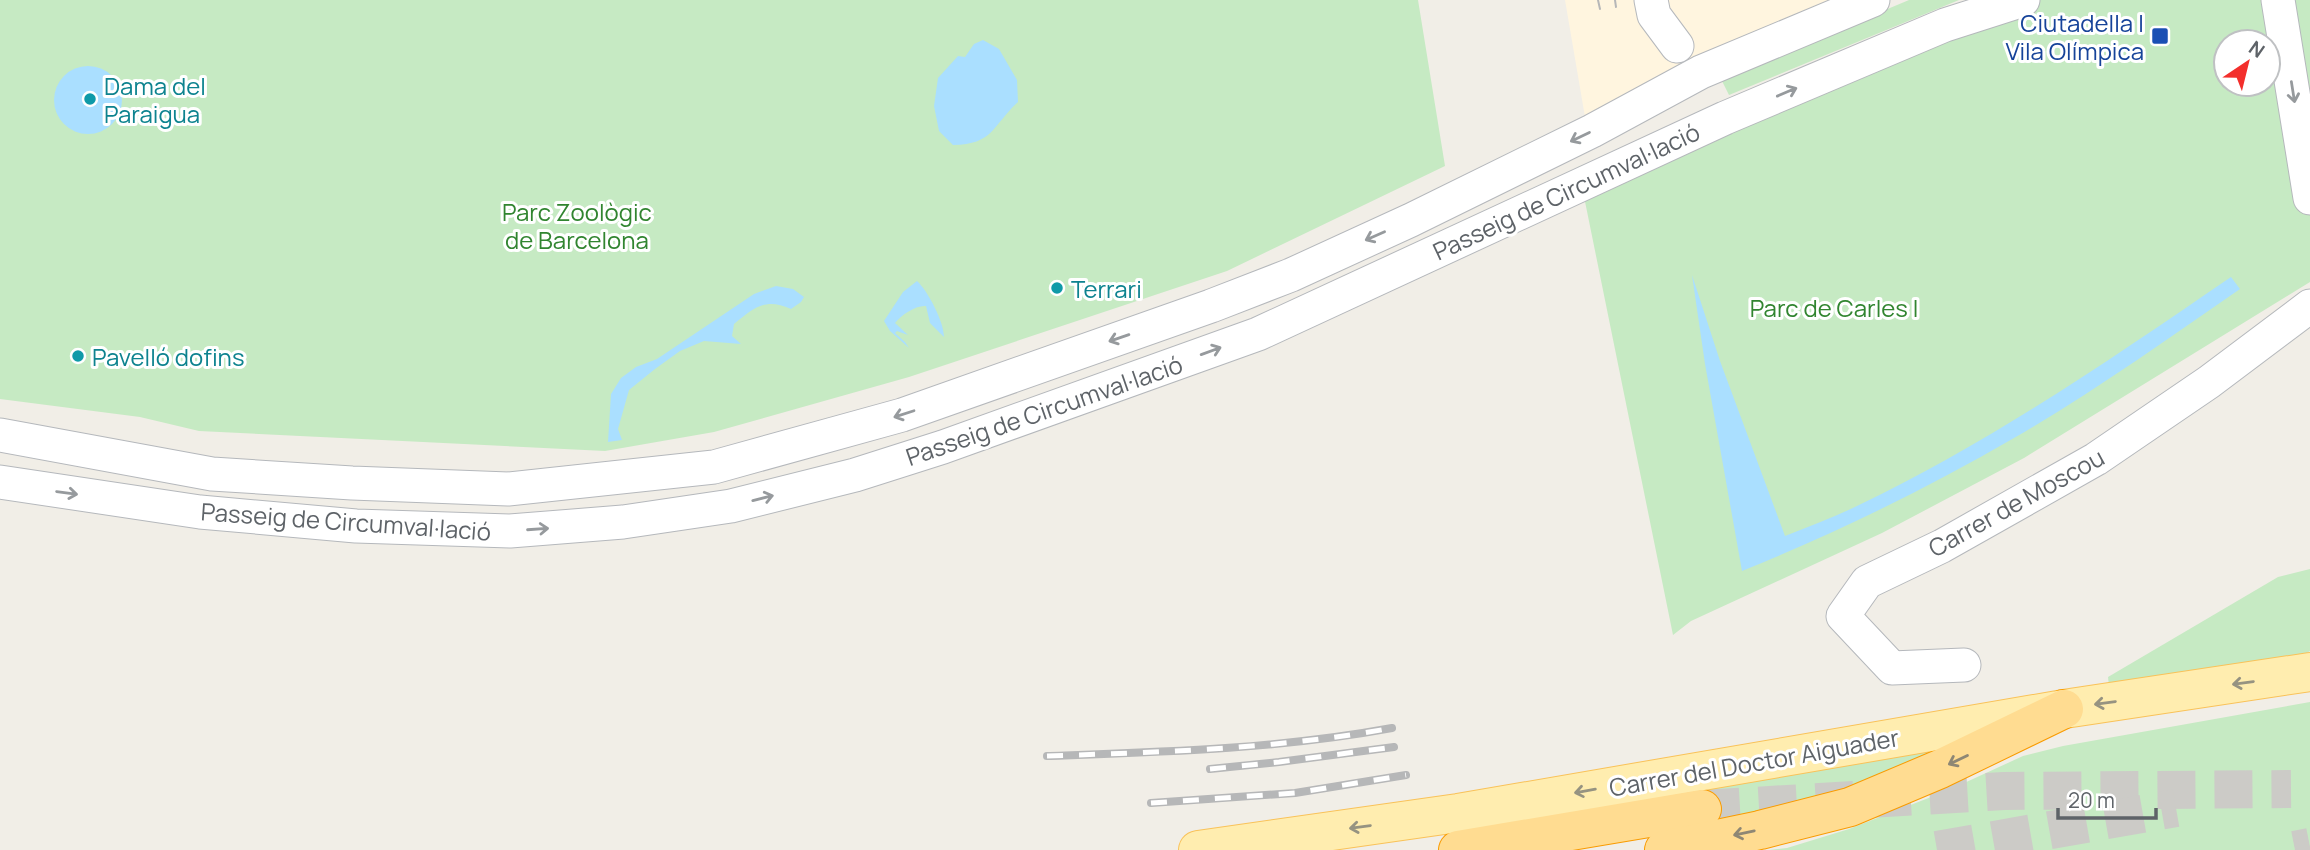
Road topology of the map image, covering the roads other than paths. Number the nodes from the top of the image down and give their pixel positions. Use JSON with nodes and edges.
{"nodes":[{"id":1,"x":1651,"y":0,"type":"edge"},
{"id":2,"x":1873,"y":0,"type":"edge"},
{"id":3,"x":2023,"y":0,"type":"edge"},
{"id":4,"x":2278,"y":0,"type":"edge"},
{"id":5,"x":1677,"y":46,"type":"dead end"},
{"id":6,"x":2310,"y":198,"type":"edge"},
{"id":7,"x":2310,"y":306,"type":"edge"},
{"id":8,"x":0,"y":435,"type":"edge"},
{"id":9,"x":0,"y":482,"type":"edge"},
{"id":10,"x":1964,"y":665,"type":"dead end"},
{"id":11,"x":2310,"y":672,"type":"edge"},
{"id":12,"x":2064,"y":709,"type":"junction"},
{"id":13,"x":1702,"y":809,"type":"tunnel mouth"},
{"id":14,"x":1198,"y":850,"type":"edge"},
{"id":15,"x":1458,"y":850,"type":"edge"},
{"id":16,"x":1664,"y":850,"type":"edge"}],
"edges":[{"from":1,"to":5,"type":"street"},
{"from":2,"to":8,"type":"street","name":"Passeig de Circumval·lació","one_way":true},
{"from":9,"to":3,"type":"street","name":"Passeig de Circumval·lació","one_way":true},
{"from":4,"to":6,"type":"street","one_way":true},
{"from":7,"to":10,"type":"street","name":"Carrer de Moscou"},
{"from":11,"to":12,"type":"main road","name":"Carrer del Doctor Aiguader","one_way":true},
{"from":12,"to":14,"type":"main road","name":"Carrer del Doctor Aiguader","one_way":true},
{"from":12,"to":16,"type":"highway","one_way":true},
{"from":13,"to":15,"type":"highway"}]}
